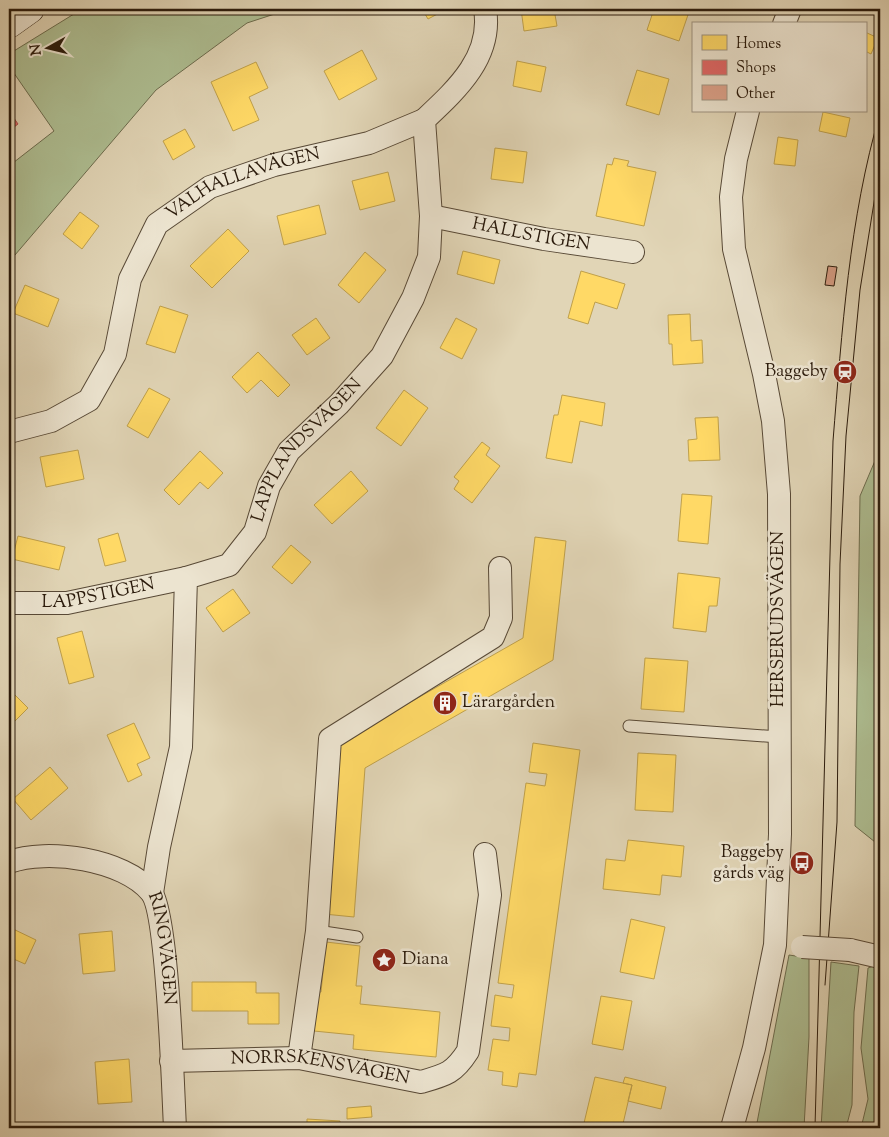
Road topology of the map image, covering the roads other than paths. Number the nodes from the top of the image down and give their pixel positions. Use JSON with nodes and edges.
{"nodes":[{"id":1,"x":30,"y":9,"type":"edge"},
{"id":2,"x":485,"y":9,"type":"edge"},
{"id":3,"x":790,"y":9,"type":"edge"},
{"id":4,"x":785,"y":22,"type":"edge"},
{"id":5,"x":9,"y":24,"type":"edge"},
{"id":6,"x":748,"y":112,"type":"edge"},
{"id":7,"x":424,"y":120,"type":"junction"},
{"id":8,"x":431,"y":216,"type":"junction"},
{"id":9,"x":633,"y":252,"type":"dead end"},
{"id":10,"x":9,"y":432,"type":"edge"},
{"id":11,"x":500,"y":568,"type":"dead end"},
{"id":12,"x":186,"y":578,"type":"junction"},
{"id":13,"x":9,"y":603,"type":"edge"},
{"id":14,"x":629,"y":726,"type":"dead end"},
{"id":15,"x":779,"y":737,"type":"junction"},
{"id":16,"x":485,"y":854,"type":"dead end"},
{"id":17,"x":9,"y":862,"type":"edge"},
{"id":18,"x":152,"y":892,"type":"junction"},
{"id":19,"x":317,"y":931,"type":"junction"},
{"id":20,"x":357,"y":937,"type":"dead end"},
{"id":21,"x":775,"y":945,"type":"junction"},
{"id":22,"x":880,"y":957,"type":"edge"},
{"id":23,"x":299,"y":1058,"type":"junction"},
{"id":24,"x":172,"y":1061,"type":"junction"},
{"id":25,"x":175,"y":1128,"type":"edge"},
{"id":26,"x":732,"y":1128,"type":"edge"}],
"edges":[{"from":1,"to":5,"type":"main road"},
{"from":2,"to":7,"type":"street"},
{"from":3,"to":4,"type":"street"},
{"from":6,"to":15,"type":"street","name":"HERSERUDSVÄGEN"},
{"from":7,"to":8,"type":"street","name":"LAPPLANDSVÄGEN"},
{"from":7,"to":10,"type":"street","name":"VALHALLAVÄGEN"},
{"from":8,"to":9,"type":"street","name":"HALLSTIGEN"},
{"from":8,"to":12,"type":"street","name":"LAPPLANDSVÄGEN"},
{"from":11,"to":19,"type":"street"},
{"from":12,"to":13,"type":"street","name":"LAPPSTIGEN"},
{"from":12,"to":18,"type":"street"},
{"from":14,"to":15,"type":"lane"},
{"from":15,"to":21,"type":"street","name":"HERSERUDSVÄGEN"},
{"from":16,"to":23,"type":"street","name":"NORRSKENSVÄGEN"},
{"from":17,"to":18,"type":"street","name":"RINGVÄGEN"},
{"from":18,"to":24,"type":"street","name":"RINGVÄGEN"},
{"from":19,"to":20,"type":"lane"},
{"from":19,"to":23,"type":"street"},
{"from":21,"to":22,"type":"street","bridge":true},
{"from":21,"to":26,"type":"street","name":"HERSERUDSVÄGEN"},
{"from":23,"to":24,"type":"street","name":"NORRSKENSVÄGEN"},
{"from":24,"to":25,"type":"street","name":"RINGVÄGEN"}]}
